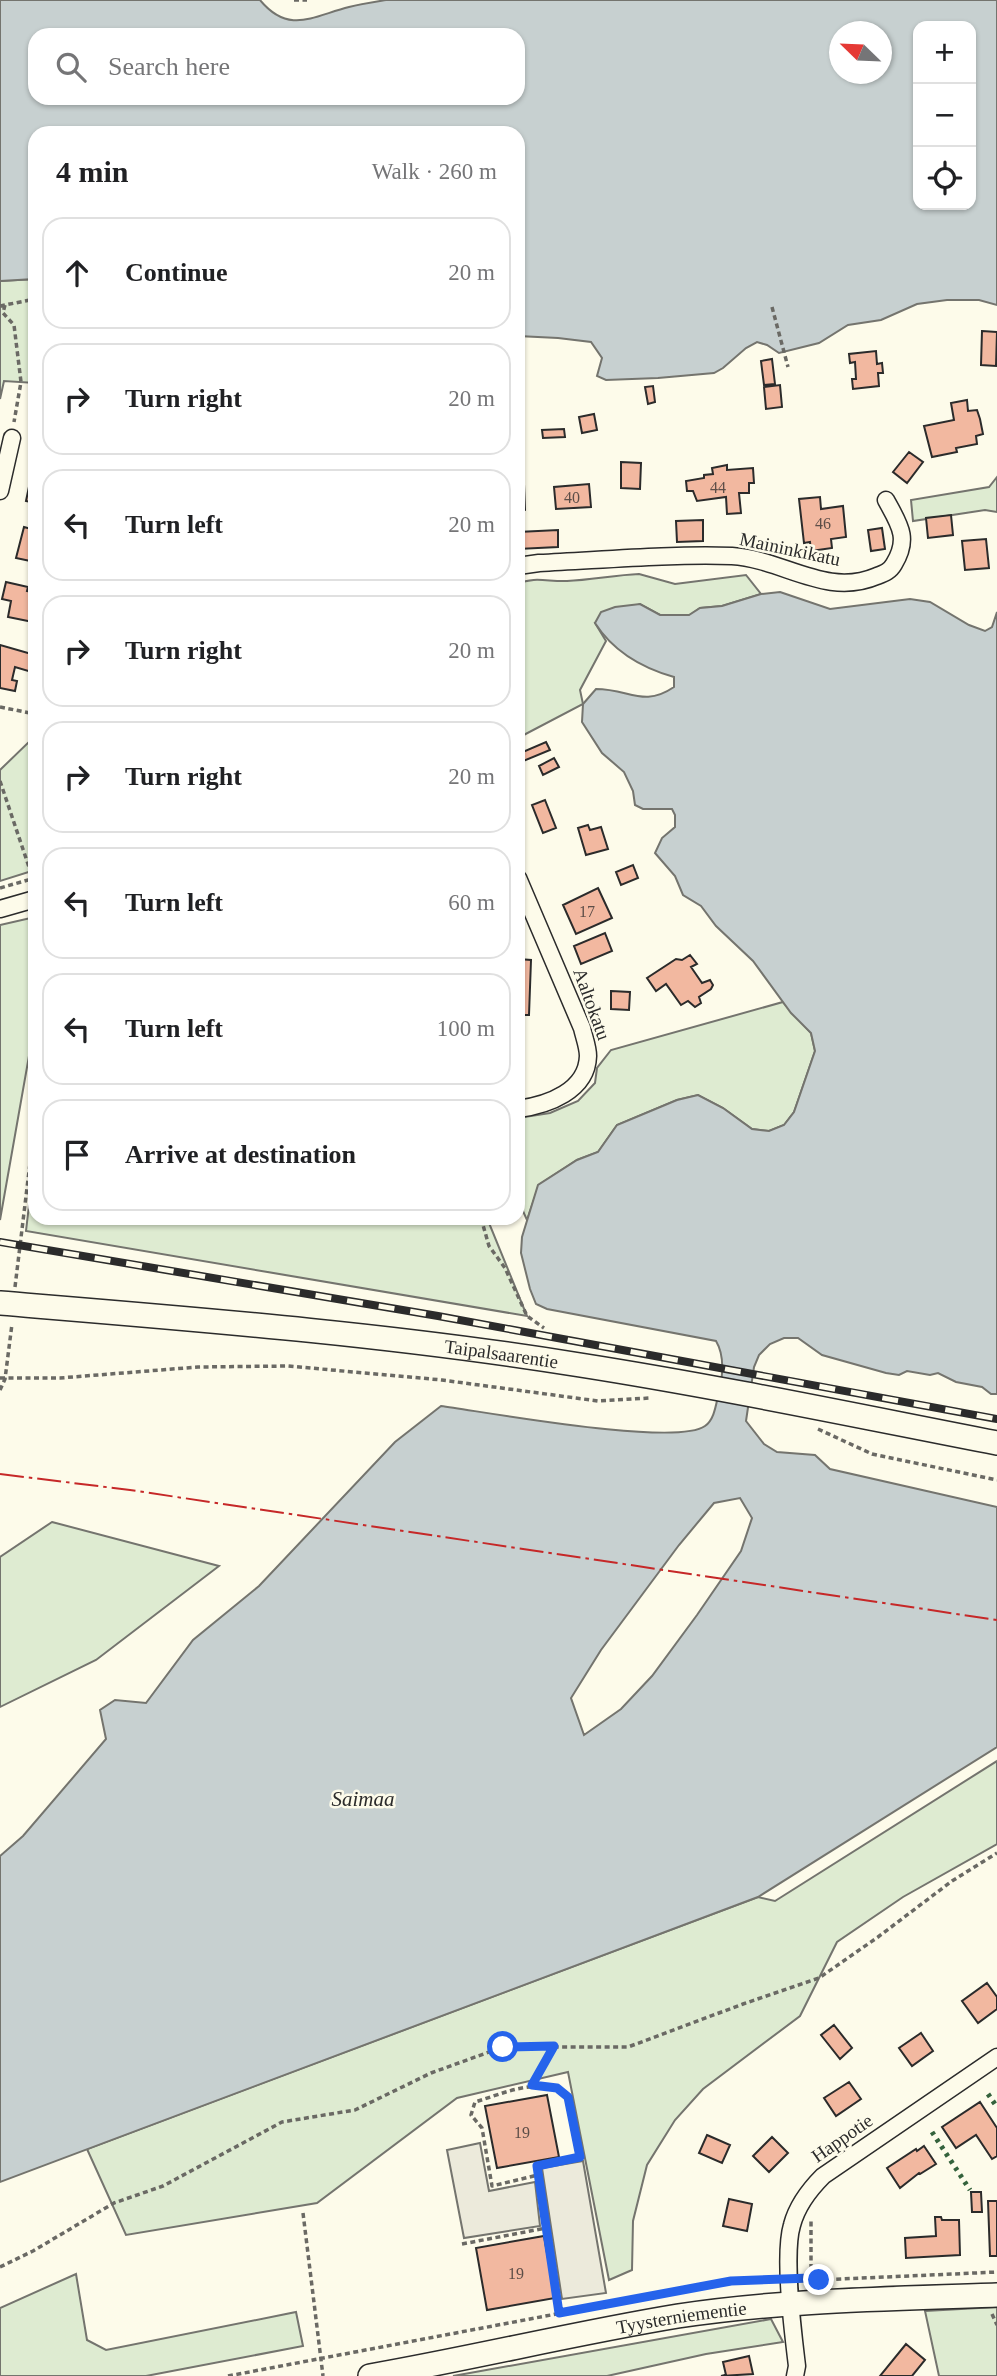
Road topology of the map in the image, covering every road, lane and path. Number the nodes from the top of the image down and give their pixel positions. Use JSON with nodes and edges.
{"nodes":[{"id":1,"x":294,"y":0,"type":"edge"},
{"id":2,"x":307,"y":0,"type":"edge"},
{"id":3,"x":28,"y":301,"type":"edge"},
{"id":4,"x":3,"y":306,"type":"edge"},
{"id":5,"x":772,"y":307,"type":"dead end"},
{"id":6,"x":788,"y":367,"type":"dead end"},
{"id":7,"x":12,"y":438,"type":"joint"},
{"id":8,"x":0,"y":491,"type":"edge"},
{"id":9,"x":886,"y":500,"type":"dead end"},
{"id":10,"x":525,"y":565,"type":"edge"},
{"id":11,"x":0,"y":707,"type":"edge"},
{"id":12,"x":28,"y":713,"type":"edge"},
{"id":13,"x":0,"y":781,"type":"edge"},
{"id":14,"x":28,"y":862,"type":"edge"},
{"id":15,"x":28,"y":881,"type":"edge"},
{"id":16,"x":0,"y":888,"type":"edge"},
{"id":17,"x":525,"y":894,"type":"edge"},
{"id":18,"x":28,"y":901,"type":"edge"},
{"id":19,"x":0,"y":909,"type":"edge"},
{"id":20,"x":525,"y":1107,"type":"edge"},
{"id":21,"x":28,"y":1171,"type":"edge"},
{"id":22,"x":483,"y":1225,"type":"edge"},
{"id":23,"x":9,"y":1304,"type":"edge"},
{"id":24,"x":544,"y":1328,"type":"dead end"},
{"id":25,"x":2,"y":1378,"type":"edge"},
{"id":26,"x":0,"y":1390,"type":"edge"},
{"id":27,"x":658,"y":1397,"type":"dead end"},
{"id":28,"x":810,"y":1425,"type":"dead end"},
{"id":29,"x":997,"y":1443,"type":"edge"},
{"id":30,"x":997,"y":1480,"type":"edge"},
{"id":31,"x":997,"y":1853,"type":"edge"},
{"id":32,"x":554,"y":2046,"type":"junction"},
{"id":33,"x":997,"y":2057,"type":"edge"},
{"id":34,"x":532,"y":2085,"type":"junction"},
{"id":35,"x":538,"y":2175,"type":"junction"},
{"id":36,"x":303,"y":2213,"type":"dead end"},
{"id":37,"x":811,"y":2214,"type":"dead end"},
{"id":38,"x":546,"y":2228,"type":"junction"},
{"id":39,"x":462,"y":2244,"type":"dead end"},
{"id":40,"x":0,"y":2267,"type":"edge"},
{"id":41,"x":997,"y":2272,"type":"edge"},
{"id":42,"x":789,"y":2278,"type":"junction"},
{"id":43,"x":811,"y":2278,"type":"junction"},
{"id":44,"x":997,"y":2295,"type":"edge"},
{"id":45,"x":791,"y":2302,"type":"junction"},
{"id":46,"x":559,"y":2313,"type":"junction"},
{"id":47,"x":320,"y":2359,"type":"junction"},
{"id":48,"x":228,"y":2376,"type":"edge"},
{"id":49,"x":323,"y":2376,"type":"edge"},
{"id":50,"x":370,"y":2376,"type":"edge"},
{"id":51,"x":795,"y":2376,"type":"edge"}],
"edges":[{"from":1,"to":2,"type":"path"},
{"from":3,"to":4,"type":"path"},
{"from":4,"to":7,"type":"path"},
{"from":5,"to":6,"type":"path"},
{"from":7,"to":8,"type":"street"},
{"from":9,"to":10,"type":"street","name":"Maininkikatu"},
{"from":11,"to":12,"type":"path"},
{"from":13,"to":14,"type":"path"},
{"from":15,"to":16,"type":"path"},
{"from":17,"to":20,"type":"street","name":"Aaltokatu"},
{"from":18,"to":19,"type":"street"},
{"from":21,"to":23,"type":"path"},
{"from":22,"to":24,"type":"path"},
{"from":23,"to":25,"type":"path"},
{"from":23,"to":29,"type":"main road","name":"Taipalsaarentie"},
{"from":25,"to":26,"type":"path"},
{"from":25,"to":27,"type":"path"},
{"from":28,"to":30,"type":"path"},
{"from":31,"to":32,"type":"path"},
{"from":32,"to":34,"type":"path"},
{"from":32,"to":40,"type":"path"},
{"from":33,"to":42,"type":"street","name":"Happotie"},
{"from":34,"to":35,"type":"path"},
{"from":34,"to":35,"type":"path"},
{"from":35,"to":38,"type":"path"},
{"from":36,"to":47,"type":"path"},
{"from":37,"to":43,"type":"path"},
{"from":38,"to":39,"type":"path"},
{"from":38,"to":46,"type":"path"},
{"from":41,"to":43,"type":"path"},
{"from":42,"to":43,"type":"path"},
{"from":42,"to":45,"type":"street","name":"Happotie"},
{"from":42,"to":46,"type":"path"},
{"from":44,"to":45,"type":"main road","name":"Tyysterniementie"},
{"from":45,"to":50,"type":"main road","name":"Tyysterniementie"},
{"from":45,"to":51,"type":"street","name":"Happotie"},
{"from":46,"to":47,"type":"path"},
{"from":47,"to":48,"type":"path"},
{"from":47,"to":49,"type":"path"}]}
